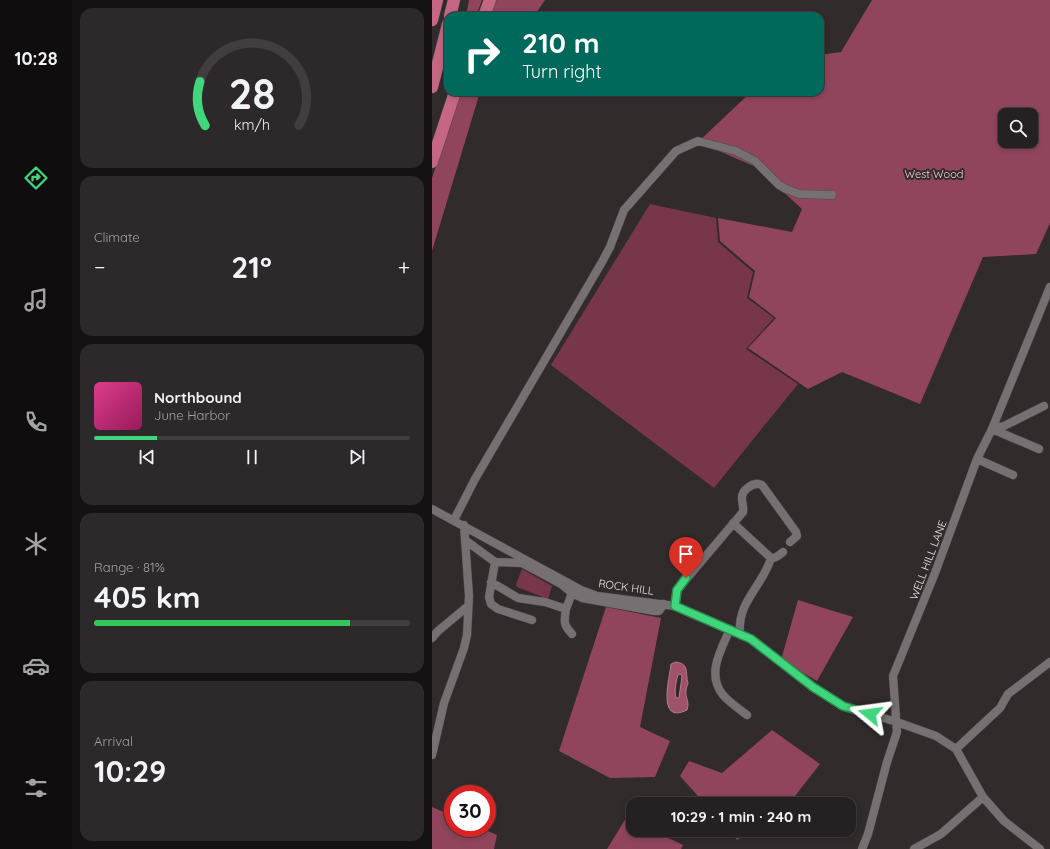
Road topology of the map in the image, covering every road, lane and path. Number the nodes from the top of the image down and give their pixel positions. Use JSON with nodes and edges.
{"nodes":[{"id":1,"x":437,"y":0,"type":"edge"},
{"id":2,"x":454,"y":0,"type":"edge"},
{"id":3,"x":490,"y":0,"type":"edge"},
{"id":4,"x":451,"y":12,"type":"edge"},
{"id":5,"x":486,"y":12,"type":"edge"},
{"id":6,"x":432,"y":20,"type":"edge"},
{"id":7,"x":444,"y":40,"type":"edge"},
{"id":8,"x":432,"y":87,"type":"edge"},
{"id":9,"x":455,"y":96,"type":"edge"},
{"id":10,"x":432,"y":162,"type":"edge"},
{"id":11,"x":832,"y":195,"type":"dead end"},
{"id":12,"x":1050,"y":287,"type":"edge"},
{"id":13,"x":1044,"y":406,"type":"dead end"},
{"id":14,"x":992,"y":429,"type":"junction"},
{"id":15,"x":1039,"y":448,"type":"dead end"},
{"id":16,"x":978,"y":459,"type":"junction"},
{"id":17,"x":1012,"y":474,"type":"dead end"},
{"id":18,"x":432,"y":509,"type":"edge"},
{"id":19,"x":454,"y":520,"type":"junction"},
{"id":20,"x":733,"y":523,"type":"junction"},
{"id":21,"x":464,"y":525,"type":"junction"},
{"id":22,"x":465,"y":540,"type":"junction"},
{"id":23,"x":790,"y":542,"type":"dead end"},
{"id":24,"x":783,"y":552,"type":"dead end"},
{"id":25,"x":771,"y":558,"type":"junction"},
{"id":26,"x":495,"y":562,"type":"junction"},
{"id":27,"x":492,"y":582,"type":"junction"},
{"id":28,"x":572,"y":593,"type":"junction"},
{"id":29,"x":664,"y":604,"type":"junction"},
{"id":30,"x":468,"y":606,"type":"junction"},
{"id":31,"x":675,"y":606,"type":"junction"},
{"id":32,"x":566,"y":609,"type":"junction"},
{"id":33,"x":532,"y":620,"type":"dead end"},
{"id":34,"x":730,"y":629,"type":"junction"},
{"id":35,"x":572,"y":634,"type":"dead end"},
{"id":36,"x":740,"y":634,"type":"junction"},
{"id":37,"x":432,"y":638,"type":"edge"},
{"id":38,"x":1050,"y":662,"type":"edge"},
{"id":39,"x":747,"y":715,"type":"dead end"},
{"id":40,"x":897,"y":722,"type":"junction"},
{"id":41,"x":435,"y":724,"type":"edge"},
{"id":42,"x":956,"y":749,"type":"junction"},
{"id":43,"x":432,"y":755,"type":"edge"},
{"id":44,"x":983,"y":797,"type":"junction"},
{"id":45,"x":862,"y":849,"type":"edge"},
{"id":46,"x":914,"y":849,"type":"edge"},
{"id":47,"x":1040,"y":849,"type":"edge"}],
"edges":[{"from":1,"to":6,"type":"highway"},
{"from":2,"to":4,"type":"highway"},
{"from":3,"to":5,"type":"highway"},
{"from":7,"to":8,"type":"highway"},
{"from":9,"to":10,"type":"highway"},
{"from":11,"to":19,"type":"street"},
{"from":12,"to":14,"type":"street","name":"WELL HILL LANE"},
{"from":13,"to":14,"type":"street"},
{"from":14,"to":15,"type":"street"},
{"from":14,"to":16,"type":"street","name":"WELL HILL LANE"},
{"from":16,"to":17,"type":"street"},
{"from":16,"to":40,"type":"street","name":"WELL HILL LANE"},
{"from":18,"to":19,"type":"street","name":"ROCK HILL"},
{"from":19,"to":21,"type":"street","name":"ROCK HILL"},
{"from":20,"to":23,"type":"street"},
{"from":20,"to":25,"type":"street"},
{"from":20,"to":31,"type":"street"},
{"from":21,"to":22,"type":"street"},
{"from":21,"to":29,"type":"street","name":"ROCK HILL"},
{"from":22,"to":26,"type":"street"},
{"from":22,"to":30,"type":"street"},
{"from":24,"to":25,"type":"street"},
{"from":25,"to":36,"type":"street"},
{"from":26,"to":27,"type":"street"},
{"from":26,"to":28,"type":"street"},
{"from":27,"to":32,"type":"street"},
{"from":27,"to":33,"type":"street"},
{"from":28,"to":29,"type":"street"},
{"from":28,"to":32,"type":"street"},
{"from":29,"to":31,"type":"street","name":"ROCK HILL"},
{"from":30,"to":37,"type":"street"},
{"from":30,"to":41,"type":"street"},
{"from":31,"to":34,"type":"street","name":"ROCK HILL"},
{"from":32,"to":35,"type":"street"},
{"from":34,"to":36,"type":"street","name":"ROCK HILL"},
{"from":34,"to":39,"type":"street"},
{"from":36,"to":40,"type":"street","name":"ROCK HILL"},
{"from":38,"to":42,"type":"street"},
{"from":40,"to":42,"type":"street","name":"ROCK HILL"},
{"from":40,"to":45,"type":"street","name":"WELL HILL LANE"},
{"from":41,"to":43,"type":"street"},
{"from":42,"to":44,"type":"street","name":"ROCK HILL"},
{"from":44,"to":46,"type":"street"},
{"from":44,"to":47,"type":"street","name":"ROCK HILL"}]}
